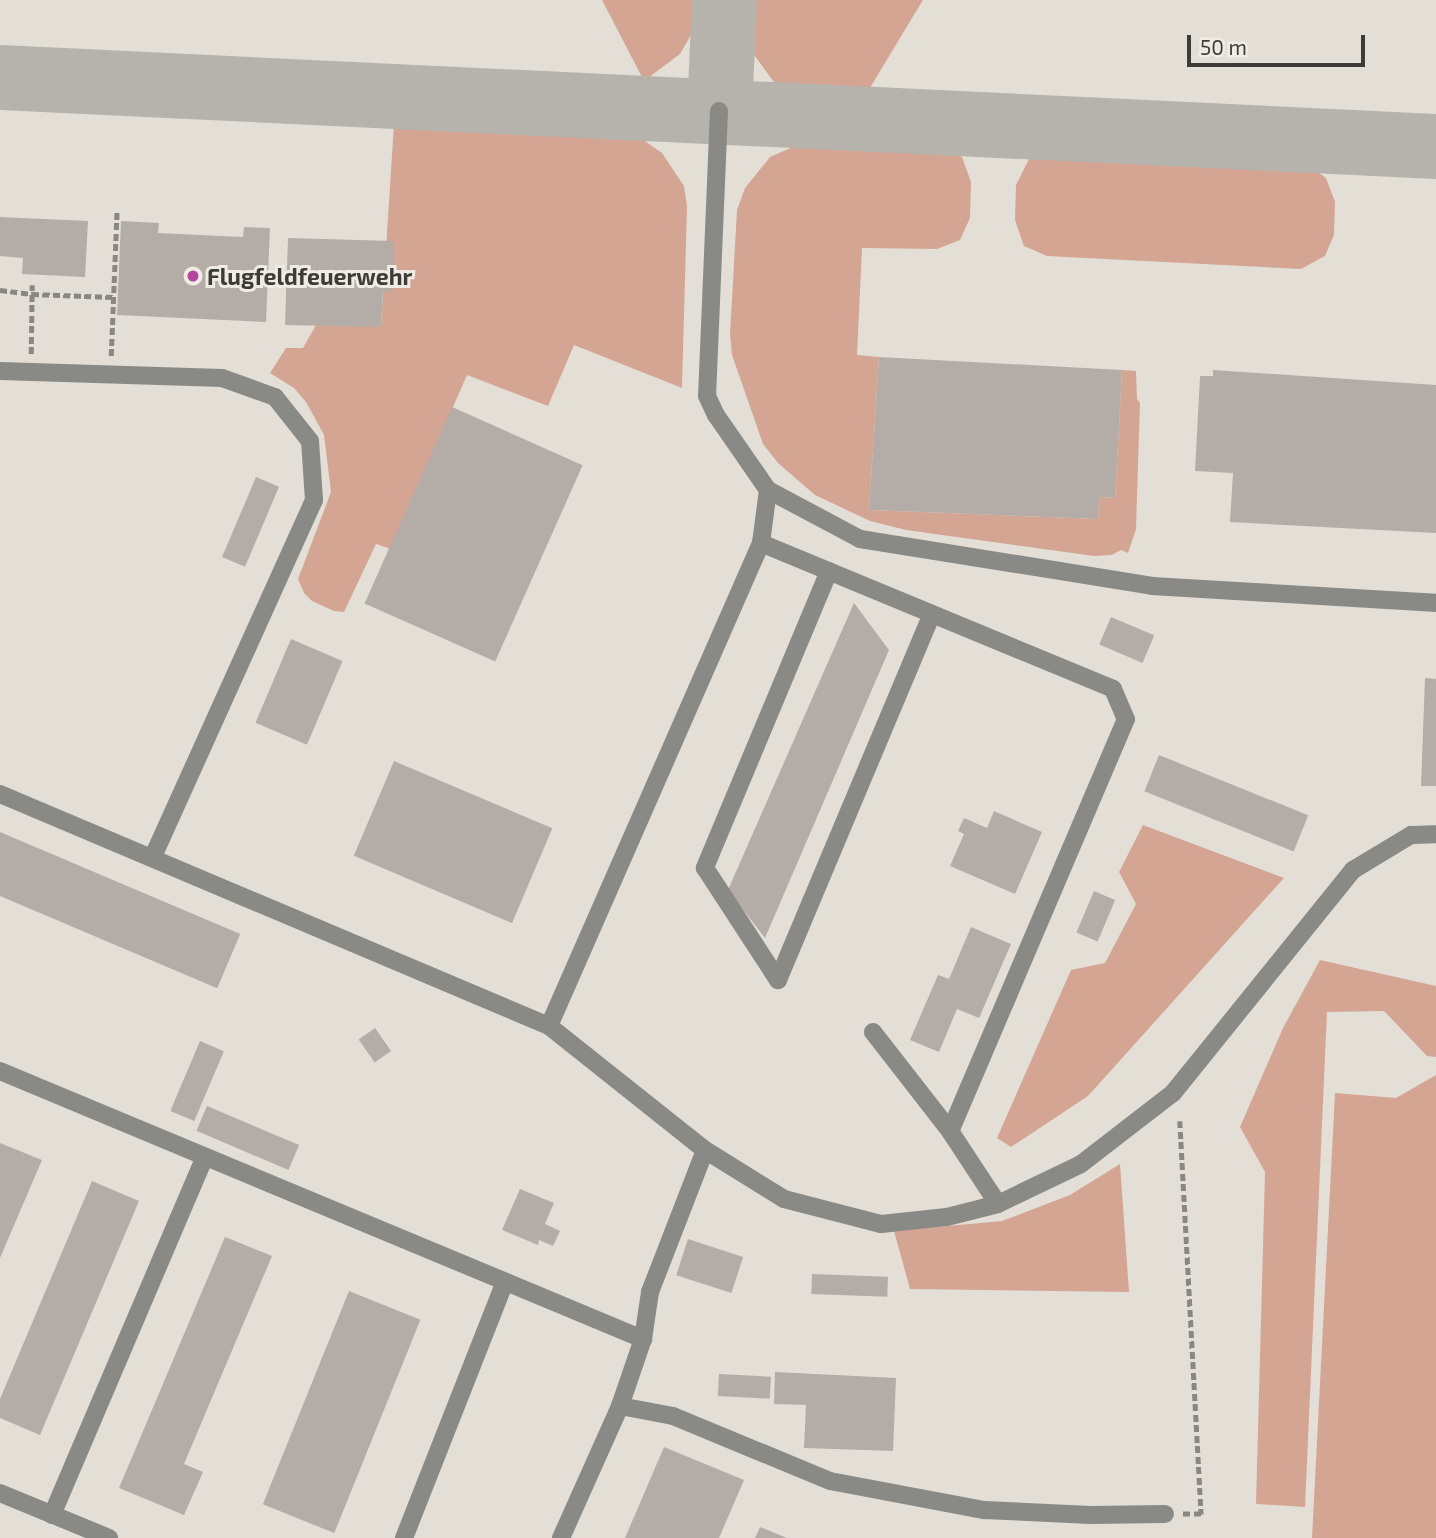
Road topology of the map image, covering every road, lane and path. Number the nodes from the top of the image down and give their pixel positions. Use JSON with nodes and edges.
{"nodes":[{"id":1,"x":719,"y":111,"type":"dead end"},
{"id":2,"x":117,"y":209,"type":"dead end"},
{"id":3,"x":32,"y":285,"type":"dead end"},
{"id":4,"x":0,"y":290,"type":"edge"},
{"id":5,"x":32,"y":295,"type":"junction"},
{"id":6,"x":113,"y":297,"type":"junction"},
{"id":7,"x":0,"y":371,"type":"edge"},
{"id":8,"x":30,"y":372,"type":"junction"},
{"id":9,"x":111,"y":375,"type":"junction"},
{"id":10,"x":768,"y":490,"type":"junction"},
{"id":11,"x":761,"y":543,"type":"junction"},
{"id":12,"x":829,"y":571,"type":"junction"},
{"id":13,"x":1436,"y":603,"type":"edge"},
{"id":14,"x":932,"y":614,"type":"junction"},
{"id":15,"x":0,"y":794,"type":"edge"},
{"id":16,"x":1436,"y":834,"type":"edge"},
{"id":17,"x":153,"y":857,"type":"junction"},
{"id":18,"x":550,"y":1026,"type":"junction"},
{"id":19,"x":873,"y":1031,"type":"dead end"},
{"id":20,"x":0,"y":1071,"type":"edge"},
{"id":21,"x":1180,"y":1121,"type":"dead end"},
{"id":22,"x":950,"y":1131,"type":"junction"},
{"id":23,"x":705,"y":1150,"type":"junction"},
{"id":24,"x":205,"y":1157,"type":"junction"},
{"id":25,"x":998,"y":1204,"type":"junction"},
{"id":26,"x":505,"y":1282,"type":"junction"},
{"id":27,"x":643,"y":1339,"type":"junction"},
{"id":28,"x":620,"y":1406,"type":"junction"},
{"id":29,"x":0,"y":1493,"type":"edge"},
{"id":30,"x":1165,"y":1514,"type":"joint"},
{"id":31,"x":52,"y":1515,"type":"junction"},
{"id":32,"x":109,"y":1538,"type":"edge"},
{"id":33,"x":404,"y":1538,"type":"edge"},
{"id":34,"x":561,"y":1538,"type":"edge"}],
"edges":[{"from":1,"to":10,"type":"lane"},
{"from":2,"to":6,"type":"path"},
{"from":3,"to":5,"type":"path"},
{"from":4,"to":5,"type":"path"},
{"from":5,"to":6,"type":"path"},
{"from":5,"to":8,"type":"path"},
{"from":6,"to":9,"type":"path"},
{"from":7,"to":8,"type":"lane"},
{"from":8,"to":9,"type":"lane"},
{"from":9,"to":17,"type":"lane"},
{"from":10,"to":11,"type":"lane"},
{"from":10,"to":13,"type":"lane"},
{"from":11,"to":12,"type":"lane"},
{"from":11,"to":18,"type":"lane"},
{"from":12,"to":14,"type":"lane"},
{"from":12,"to":14,"type":"lane"},
{"from":14,"to":22,"type":"lane"},
{"from":15,"to":17,"type":"lane"},
{"from":16,"to":25,"type":"lane"},
{"from":17,"to":18,"type":"lane"},
{"from":18,"to":23,"type":"lane"},
{"from":19,"to":22,"type":"lane"},
{"from":20,"to":24,"type":"lane"},
{"from":21,"to":30,"type":"path"},
{"from":22,"to":25,"type":"lane"},
{"from":23,"to":25,"type":"lane"},
{"from":23,"to":27,"type":"lane"},
{"from":24,"to":26,"type":"lane"},
{"from":24,"to":31,"type":"lane"},
{"from":26,"to":27,"type":"lane"},
{"from":26,"to":33,"type":"lane"},
{"from":27,"to":28,"type":"lane"},
{"from":28,"to":30,"type":"lane"},
{"from":28,"to":34,"type":"lane"},
{"from":29,"to":31,"type":"lane"},
{"from":31,"to":32,"type":"lane"}]}
